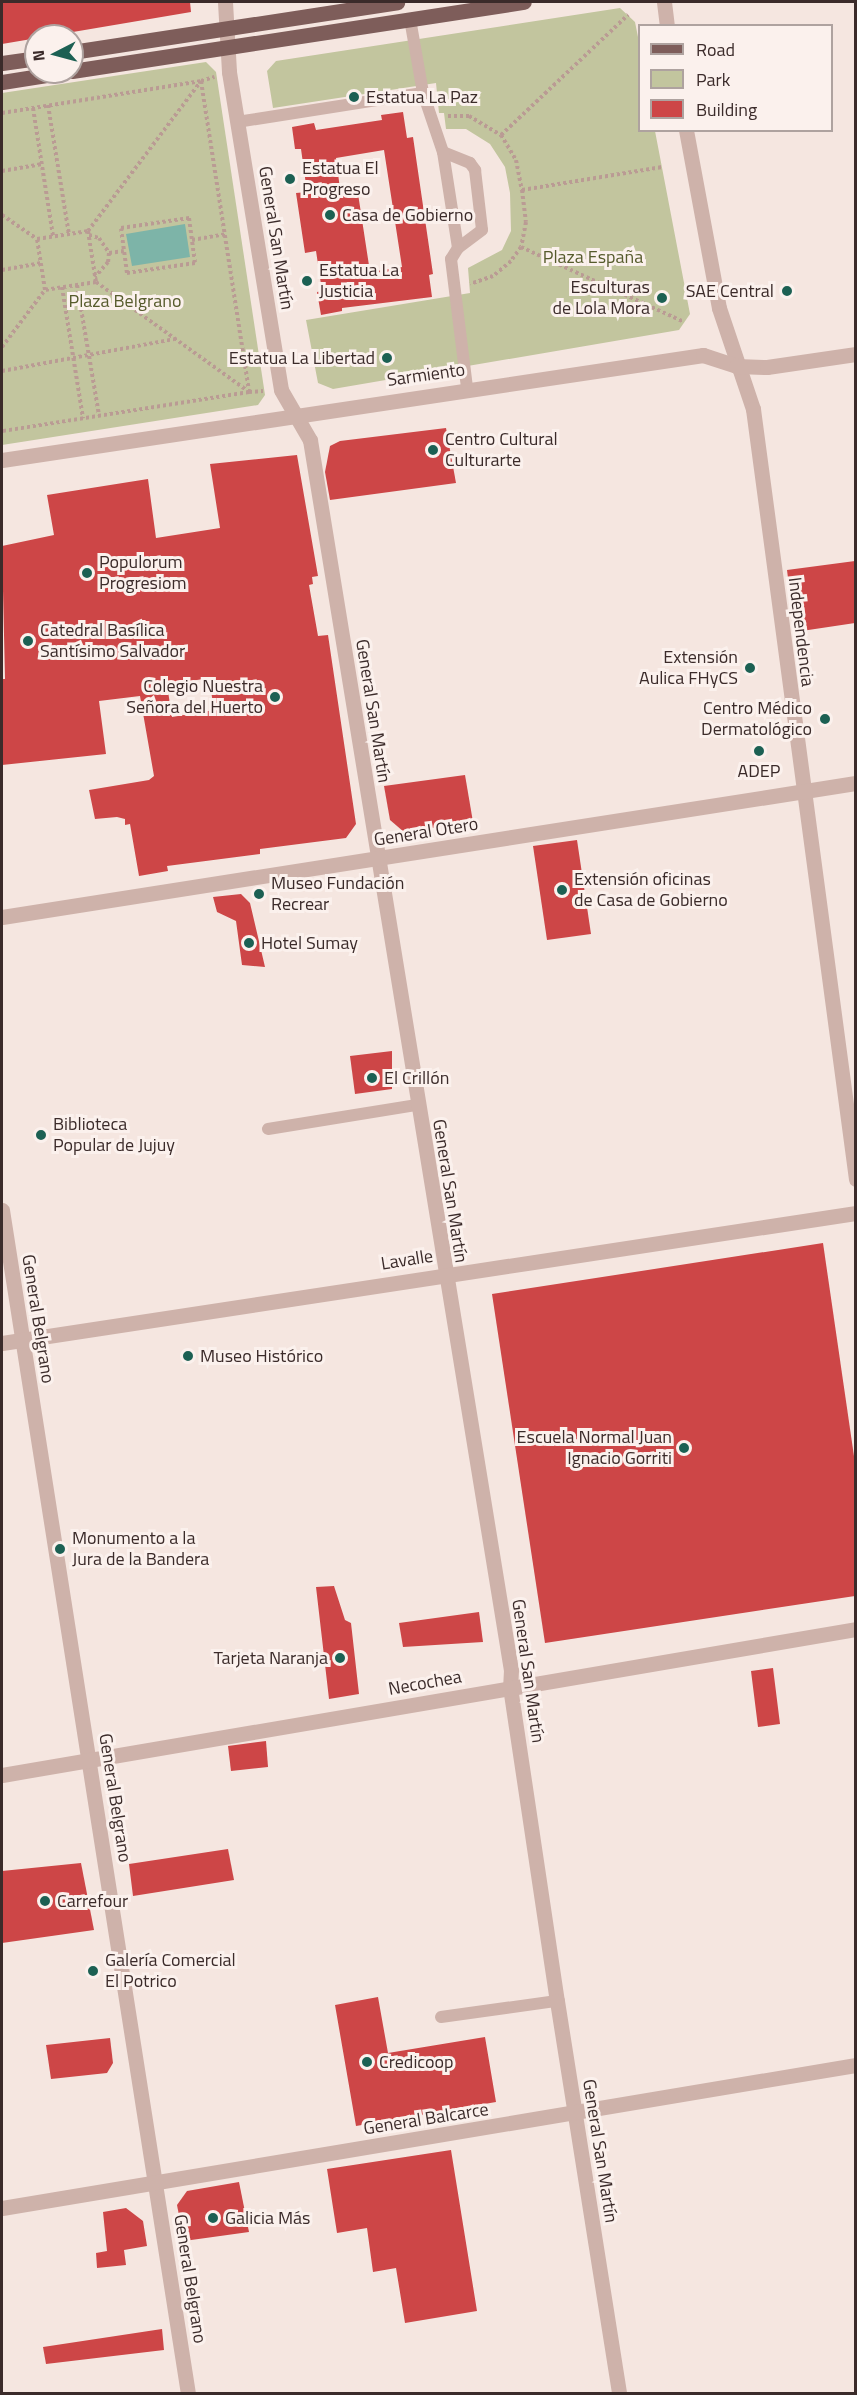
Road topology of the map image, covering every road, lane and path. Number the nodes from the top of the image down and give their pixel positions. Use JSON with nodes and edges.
{"nodes":[{"id":1,"x":225,"y":2,"type":"edge"},
{"id":2,"x":397,"y":2,"type":"edge"},
{"id":3,"x":524,"y":2,"type":"edge"},
{"id":4,"x":664,"y":2,"type":"edge"},
{"id":5,"x":628,"y":15,"type":"dead end"},
{"id":6,"x":410,"y":19,"type":"junction"},
{"id":7,"x":667,"y":24,"type":"edge"},
{"id":8,"x":229,"y":28,"type":"junction"},
{"id":9,"x":230,"y":47,"type":"junction"},
{"id":10,"x":84,"y":50,"type":"edge"},
{"id":11,"x":24,"y":60,"type":"edge"},
{"id":12,"x":2,"y":63,"type":"edge"},
{"id":13,"x":84,"y":69,"type":"edge"},
{"id":14,"x":229,"y":72,"type":"junction"},
{"id":15,"x":24,"y":79,"type":"edge"},
{"id":16,"x":201,"y":81,"type":"junction"},
{"id":17,"x":2,"y":82,"type":"edge"},
{"id":18,"x":423,"y":93,"type":"junction"},
{"id":19,"x":48,"y":105,"type":"junction"},
{"id":20,"x":33,"y":108,"type":"junction"},
{"id":21,"x":2,"y":113,"type":"edge"},
{"id":22,"x":237,"y":122,"type":"junction"},
{"id":23,"x":686,"y":132,"type":"edge"},
{"id":24,"x":501,"y":135,"type":"dead end"},
{"id":25,"x":443,"y":152,"type":"junction"},
{"id":26,"x":42,"y":164,"type":"junction"},
{"id":27,"x":662,"y":167,"type":"dead end"},
{"id":28,"x":2,"y":171,"type":"edge"},
{"id":29,"x":522,"y":190,"type":"dead end"},
{"id":30,"x":2,"y":215,"type":"edge"},
{"id":31,"x":88,"y":233,"type":"junction"},
{"id":32,"x":69,"y":234,"type":"junction"},
{"id":33,"x":225,"y":234,"type":"junction"},
{"id":34,"x":53,"y":236,"type":"junction"},
{"id":35,"x":36,"y":238,"type":"junction"},
{"id":36,"x":192,"y":240,"type":"junction"},
{"id":37,"x":520,"y":247,"type":"dead end"},
{"id":38,"x":458,"y":248,"type":"junction"},
{"id":39,"x":124,"y":250,"type":"junction"},
{"id":40,"x":109,"y":253,"type":"junction"},
{"id":41,"x":40,"y":263,"type":"junction"},
{"id":42,"x":2,"y":270,"type":"edge"},
{"id":43,"x":95,"y":279,"type":"junction"},
{"id":44,"x":77,"y":285,"type":"junction"},
{"id":45,"x":62,"y":288,"type":"junction"},
{"id":46,"x":45,"y":290,"type":"junction"},
{"id":47,"x":684,"y":322,"type":"dead end"},
{"id":48,"x":174,"y":339,"type":"junction"},
{"id":49,"x":2,"y":346,"type":"edge"},
{"id":50,"x":855,"y":354,"type":"edge"},
{"id":51,"x":89,"y":355,"type":"junction"},
{"id":52,"x":73,"y":358,"type":"junction"},
{"id":53,"x":735,"y":366,"type":"junction"},
{"id":54,"x":2,"y":372,"type":"edge"},
{"id":55,"x":467,"y":388,"type":"junction"},
{"id":56,"x":281,"y":390,"type":"junction"},
{"id":57,"x":249,"y":392,"type":"junction"},
{"id":58,"x":294,"y":414,"type":"junction"},
{"id":59,"x":99,"y":415,"type":"junction"},
{"id":60,"x":83,"y":418,"type":"junction"},
{"id":61,"x":2,"y":431,"type":"edge"},
{"id":62,"x":2,"y":460,"type":"edge"},
{"id":63,"x":855,"y":783,"type":"edge"},
{"id":64,"x":802,"y":792,"type":"junction"},
{"id":65,"x":377,"y":860,"type":"junction"},
{"id":66,"x":2,"y":917,"type":"edge"},
{"id":67,"x":417,"y":1105,"type":"junction"},
{"id":68,"x":268,"y":1129,"type":"dead end"},
{"id":69,"x":855,"y":1179,"type":"edge"},
{"id":70,"x":2,"y":1210,"type":"edge"},
{"id":71,"x":855,"y":1213,"type":"edge"},
{"id":72,"x":444,"y":1274,"type":"junction"},
{"id":73,"x":21,"y":1340,"type":"junction"},
{"id":74,"x":2,"y":1343,"type":"edge"},
{"id":75,"x":855,"y":1629,"type":"edge"},
{"id":76,"x":510,"y":1688,"type":"junction"},
{"id":77,"x":90,"y":1761,"type":"junction"},
{"id":78,"x":2,"y":1775,"type":"edge"},
{"id":79,"x":556,"y":2001,"type":"junction"},
{"id":80,"x":441,"y":2017,"type":"dead end"},
{"id":81,"x":855,"y":2066,"type":"edge"},
{"id":82,"x":574,"y":2115,"type":"junction"},
{"id":83,"x":155,"y":2184,"type":"junction"},
{"id":84,"x":2,"y":2208,"type":"edge"},
{"id":85,"x":188,"y":2394,"type":"edge"},
{"id":86,"x":619,"y":2394,"type":"edge"}],
"edges":[{"from":1,"to":8,"type":"street","name":"General San Martín"},
{"from":2,"to":8,"type":"main road"},
{"from":3,"to":6,"type":"main road"},
{"from":4,"to":7,"type":"street"},
{"from":5,"to":24,"type":"path"},
{"from":6,"to":9,"type":"main road"},
{"from":6,"to":18,"type":"lane"},
{"from":8,"to":9,"type":"street","name":"General San Martín"},
{"from":8,"to":10,"type":"main road"},
{"from":9,"to":13,"type":"main road"},
{"from":9,"to":14,"type":"street","name":"General San Martín"},
{"from":11,"to":12,"type":"main road"},
{"from":14,"to":16,"type":"path"},
{"from":14,"to":22,"type":"street","name":"General San Martín"},
{"from":15,"to":17,"type":"main road"},
{"from":16,"to":19,"type":"path"},
{"from":16,"to":31,"type":"path"},
{"from":16,"to":33,"type":"path"},
{"from":18,"to":22,"type":"lane"},
{"from":18,"to":25,"type":"lane"},
{"from":19,"to":20,"type":"path"},
{"from":19,"to":32,"type":"path"},
{"from":20,"to":21,"type":"path"},
{"from":20,"to":26,"type":"path"},
{"from":22,"to":56,"type":"street","name":"General San Martín"},
{"from":23,"to":53,"type":"street","name":"Independencia"},
{"from":25,"to":38,"type":"lane"},
{"from":25,"to":38,"type":"lane"},
{"from":26,"to":28,"type":"path"},
{"from":26,"to":34,"type":"path"},
{"from":27,"to":29,"type":"path"},
{"from":30,"to":35,"type":"path"},
{"from":31,"to":32,"type":"path"},
{"from":31,"to":40,"type":"path"},
{"from":31,"to":43,"type":"path"},
{"from":32,"to":34,"type":"path"},
{"from":33,"to":36,"type":"path"},
{"from":33,"to":57,"type":"path"},
{"from":34,"to":35,"type":"path"},
{"from":35,"to":41,"type":"path"},
{"from":36,"to":39,"type":"path"},
{"from":36,"to":39,"type":"path"},
{"from":37,"to":47,"type":"path"},
{"from":38,"to":55,"type":"lane"},
{"from":39,"to":40,"type":"path"},
{"from":40,"to":43,"type":"path"},
{"from":41,"to":42,"type":"path"},
{"from":41,"to":46,"type":"path"},
{"from":43,"to":44,"type":"path"},
{"from":43,"to":48,"type":"path"},
{"from":44,"to":45,"type":"path"},
{"from":44,"to":51,"type":"path"},
{"from":45,"to":46,"type":"path"},
{"from":45,"to":52,"type":"path"},
{"from":46,"to":49,"type":"path"},
{"from":48,"to":51,"type":"path"},
{"from":48,"to":57,"type":"path"},
{"from":50,"to":53,"type":"street","name":"Sarmiento"},
{"from":51,"to":52,"type":"path"},
{"from":51,"to":59,"type":"path"},
{"from":52,"to":54,"type":"path"},
{"from":52,"to":60,"type":"path"},
{"from":53,"to":55,"type":"street","name":"Sarmiento"},
{"from":53,"to":64,"type":"street","name":"Independencia"},
{"from":55,"to":58,"type":"street","name":"Sarmiento"},
{"from":56,"to":57,"type":"path"},
{"from":56,"to":58,"type":"street","name":"General San Martín"},
{"from":57,"to":59,"type":"path"},
{"from":58,"to":62,"type":"street","name":"Sarmiento"},
{"from":58,"to":65,"type":"street","name":"General San Martín"},
{"from":59,"to":60,"type":"path"},
{"from":60,"to":61,"type":"path"},
{"from":63,"to":64,"type":"street","name":"General Otero"},
{"from":64,"to":65,"type":"street","name":"General Otero"},
{"from":64,"to":69,"type":"street","name":"Independencia"},
{"from":65,"to":66,"type":"street","name":"General Otero"},
{"from":65,"to":67,"type":"street","name":"General San Martín"},
{"from":67,"to":68,"type":"lane"},
{"from":67,"to":72,"type":"street","name":"General San Martín"},
{"from":70,"to":73,"type":"street","name":"General Belgrano"},
{"from":71,"to":72,"type":"street","name":"Lavalle"},
{"from":72,"to":73,"type":"street","name":"Lavalle"},
{"from":72,"to":76,"type":"street","name":"General San Martín"},
{"from":73,"to":74,"type":"street","name":"Lavalle"},
{"from":73,"to":77,"type":"street","name":"General Belgrano"},
{"from":75,"to":76,"type":"street","name":"Necochea"},
{"from":76,"to":77,"type":"street","name":"Necochea"},
{"from":76,"to":79,"type":"street","name":"General San Martín"},
{"from":77,"to":78,"type":"street","name":"Necochea"},
{"from":77,"to":83,"type":"street","name":"General Belgrano"},
{"from":79,"to":80,"type":"lane"},
{"from":79,"to":82,"type":"street","name":"General San Martín"},
{"from":81,"to":82,"type":"street","name":"General Balcarce"},
{"from":82,"to":83,"type":"street","name":"General Balcarce"},
{"from":82,"to":86,"type":"street","name":"General San Martín"},
{"from":83,"to":84,"type":"street","name":"General Balcarce"},
{"from":83,"to":85,"type":"street","name":"General Belgrano"}]}
